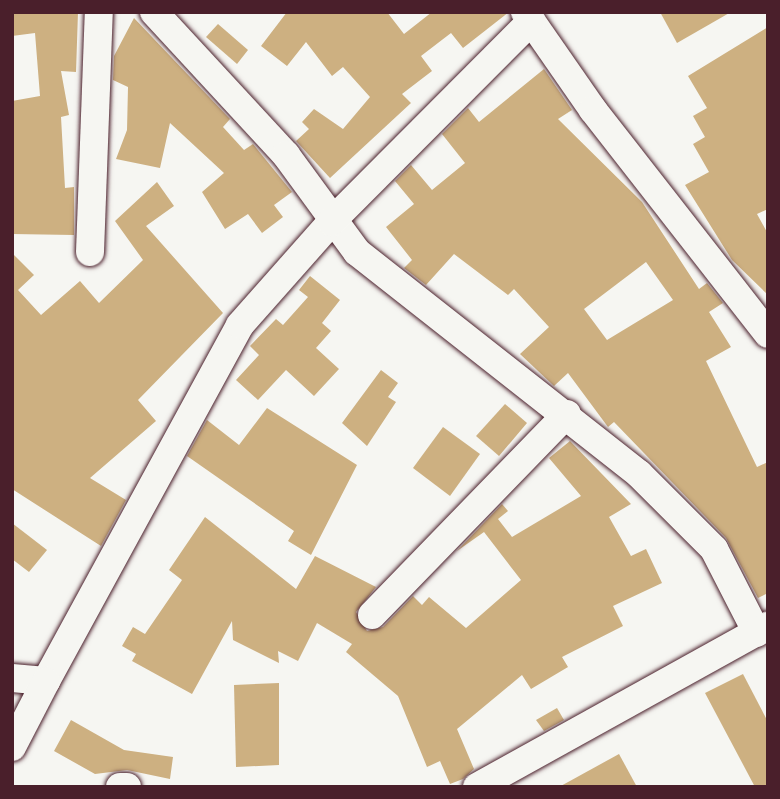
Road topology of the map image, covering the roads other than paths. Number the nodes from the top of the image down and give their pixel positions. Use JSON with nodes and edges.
{"nodes":[{"id":1,"x":99,"y":12,"type":"edge"},
{"id":2,"x":154,"y":12,"type":"edge"},
{"id":3,"x":528,"y":17,"type":"edge"},
{"id":4,"x":331,"y":222,"type":"junction"},
{"id":5,"x":90,"y":252,"type":"dead end"},
{"id":6,"x":768,"y":334,"type":"edge"},
{"id":7,"x":567,"y":414,"type":"junction"},
{"id":8,"x":372,"y":615,"type":"dead end"},
{"id":9,"x":762,"y":629,"type":"edge"},
{"id":10,"x":12,"y":678,"type":"edge"},
{"id":11,"x":46,"y":681,"type":"junction"},
{"id":12,"x":12,"y":747,"type":"edge"},
{"id":13,"x":119,"y":787,"type":"edge"},
{"id":14,"x":127,"y":787,"type":"edge"},
{"id":15,"x":477,"y":787,"type":"edge"}],
"edges":[{"from":1,"to":5,"type":"street"},
{"from":2,"to":4,"type":"street"},
{"from":3,"to":4,"type":"street"},
{"from":3,"to":6,"type":"street"},
{"from":4,"to":7,"type":"street"},
{"from":4,"to":11,"type":"street"},
{"from":7,"to":8,"type":"street"},
{"from":7,"to":9,"type":"street"},
{"from":9,"to":15,"type":"street"},
{"from":10,"to":11,"type":"street"},
{"from":11,"to":12,"type":"street"},
{"from":13,"to":14,"type":"street"}]}
